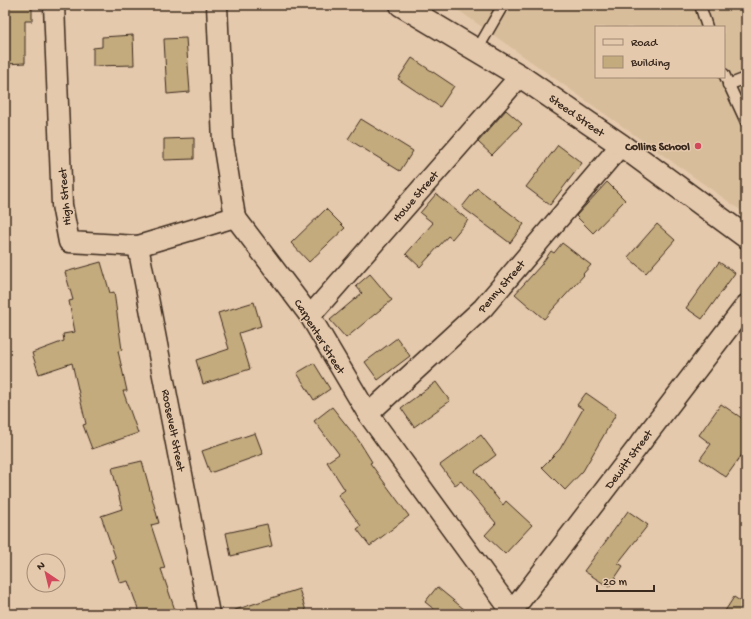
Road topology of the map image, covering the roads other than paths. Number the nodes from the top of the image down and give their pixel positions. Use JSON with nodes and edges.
{"nodes":[{"id":1,"x":54,"y":5,"type":"edge"},
{"id":2,"x":217,"y":5,"type":"edge"},
{"id":3,"x":401,"y":5,"type":"edge"},
{"id":4,"x":503,"y":5,"type":"edge"},
{"id":5,"x":700,"y":5,"type":"edge"},
{"id":6,"x":707,"y":26,"type":"edge"},
{"id":7,"x":477,"y":50,"type":"junction"},
{"id":8,"x":520,"y":76,"type":"junction"},
{"id":9,"x":725,"y":77,"type":"edge"},
{"id":10,"x":746,"y":78,"type":"edge"},
{"id":11,"x":728,"y":85,"type":"junction"},
{"id":12,"x":746,"y":122,"type":"edge"},
{"id":13,"x":621,"y":145,"type":"junction"},
{"id":14,"x":235,"y":217,"type":"junction"},
{"id":15,"x":746,"y":237,"type":"edge"},
{"id":16,"x":138,"y":246,"type":"junction"},
{"id":17,"x":746,"y":305,"type":"edge"},
{"id":18,"x":310,"y":316,"type":"junction"},
{"id":19,"x":368,"y":414,"type":"junction"},
{"id":20,"x":511,"y":613,"type":"edge"},
{"id":21,"x":209,"y":614,"type":"edge"}],
"edges":[{"from":1,"to":16,"type":"street","name":"High Street"},
{"from":2,"to":14,"type":"street","name":"Carpenter Street"},
{"from":3,"to":7,"type":"street","name":"Steed Street"},
{"from":4,"to":7,"type":"lane"},
{"from":5,"to":6,"type":"lane"},
{"from":7,"to":8,"type":"street","name":"Steed Street"},
{"from":8,"to":13,"type":"street","name":"Steed Street"},
{"from":8,"to":18,"type":"street","name":"Howe Street"},
{"from":9,"to":11,"type":"lane"},
{"from":10,"to":11,"type":"lane"},
{"from":11,"to":12,"type":"lane"},
{"from":13,"to":15,"type":"street","name":"Steed Street"},
{"from":13,"to":19,"type":"street","name":"Penny Street"},
{"from":14,"to":16,"type":"street","name":"High Street"},
{"from":14,"to":18,"type":"street","name":"Carpenter Street"},
{"from":16,"to":21,"type":"street","name":"Roosevelt Street"},
{"from":17,"to":20,"type":"street","name":"Dewitt Street"},
{"from":18,"to":19,"type":"street","name":"Carpenter Street"},
{"from":19,"to":20,"type":"street","name":"Carpenter Street"}]}
